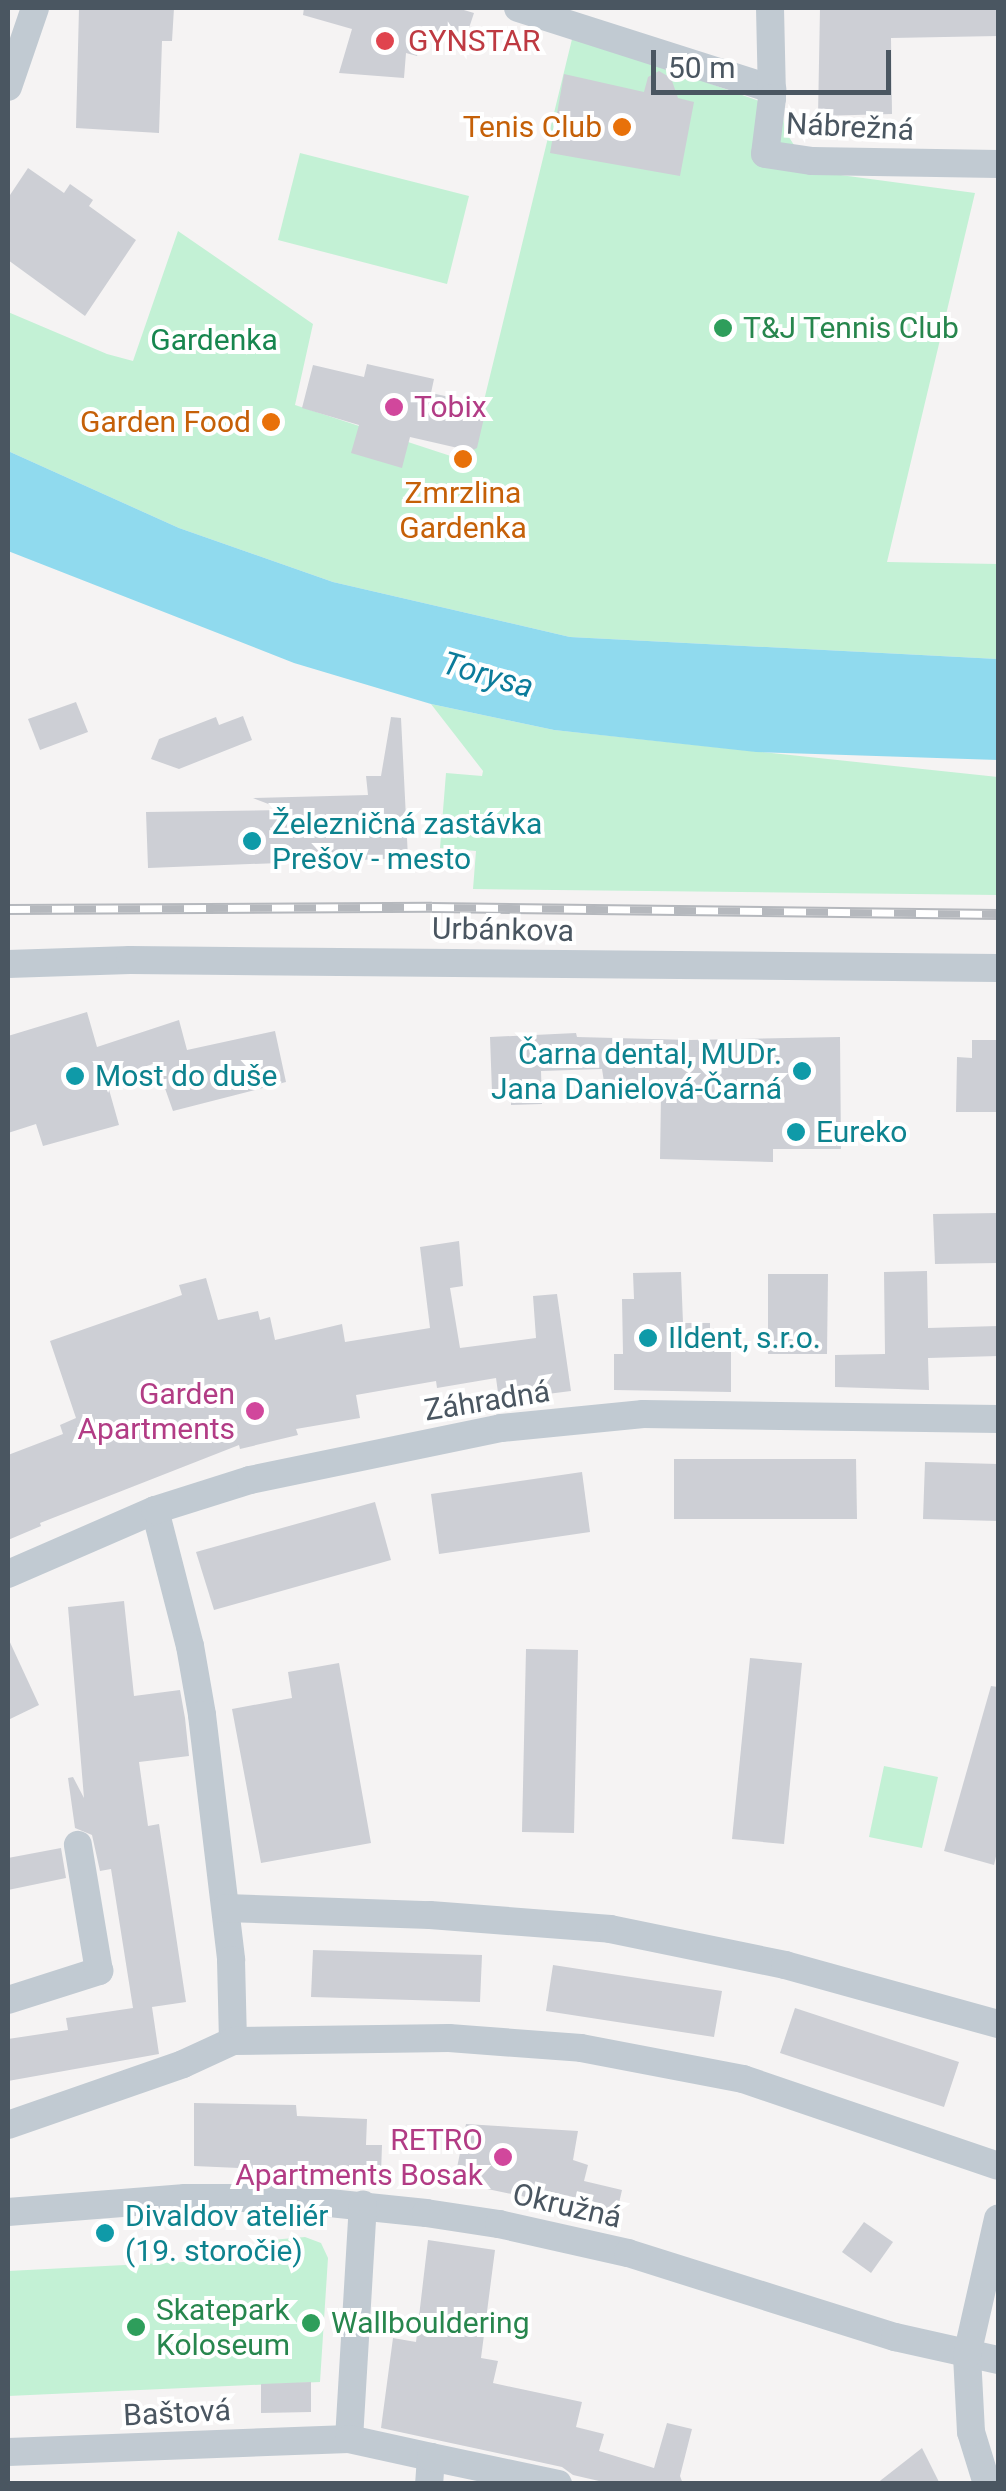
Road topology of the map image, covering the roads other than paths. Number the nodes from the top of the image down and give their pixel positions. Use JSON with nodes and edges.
{"nodes":[{"id":1,"x":35,"y":8,"type":"edge"},
{"id":2,"x":518,"y":8,"type":"edge"},
{"id":3,"x":770,"y":8,"type":"edge"},
{"id":4,"x":8,"y":87,"type":"edge"},
{"id":5,"x":772,"y":89,"type":"junction"},
{"id":6,"x":998,"y":164,"type":"edge"},
{"id":7,"x":8,"y":964,"type":"edge"},
{"id":8,"x":998,"y":968,"type":"edge"},
{"id":9,"x":998,"y":1419,"type":"edge"},
{"id":10,"x":154,"y":1510,"type":"junction"},
{"id":11,"x":8,"y":1574,"type":"edge"},
{"id":12,"x":78,"y":1845,"type":"dead end"},
{"id":13,"x":226,"y":1908,"type":"junction"},
{"id":14,"x":8,"y":2000,"type":"edge"},
{"id":15,"x":998,"y":2024,"type":"edge"},
{"id":16,"x":233,"y":2041,"type":"junction"},
{"id":17,"x":8,"y":2125,"type":"edge"},
{"id":18,"x":998,"y":2166,"type":"edge"},
{"id":19,"x":363,"y":2204,"type":"junction"},
{"id":20,"x":8,"y":2212,"type":"edge"},
{"id":21,"x":998,"y":2218,"type":"edge"},
{"id":22,"x":968,"y":2355,"type":"junction"},
{"id":23,"x":998,"y":2360,"type":"edge"},
{"id":24,"x":349,"y":2439,"type":"junction"},
{"id":25,"x":8,"y":2452,"type":"edge"},
{"id":26,"x":430,"y":2470,"type":"edge"},
{"id":27,"x":558,"y":2484,"type":"edge"},
{"id":28,"x":987,"y":2484,"type":"edge"}],
"edges":[{"from":1,"to":4,"type":"street"},
{"from":2,"to":5,"type":"street","name":"Nábrežná"},
{"from":3,"to":5,"type":"street","name":"Nábrežná"},
{"from":5,"to":6,"type":"street","name":"Nábrežná"},
{"from":7,"to":8,"type":"street","name":"Urbánkova"},
{"from":9,"to":10,"type":"street","name":"Záhradná"},
{"from":10,"to":11,"type":"street","name":"Záhradná"},
{"from":10,"to":13,"type":"street"},
{"from":12,"to":14,"type":"street"},
{"from":13,"to":15,"type":"street"},
{"from":13,"to":16,"type":"street"},
{"from":16,"to":17,"type":"street"},
{"from":16,"to":18,"type":"street"},
{"from":19,"to":20,"type":"street","name":"Okružná"},
{"from":19,"to":22,"type":"street","name":"Okružná"},
{"from":19,"to":24,"type":"street"},
{"from":21,"to":22,"type":"street"},
{"from":22,"to":23,"type":"street","name":"Okružná"},
{"from":22,"to":28,"type":"street"},
{"from":24,"to":25,"type":"street","name":"Baštová"},
{"from":24,"to":26,"type":"street","name":"Baštová"},
{"from":26,"to":27,"type":"street"}]}
